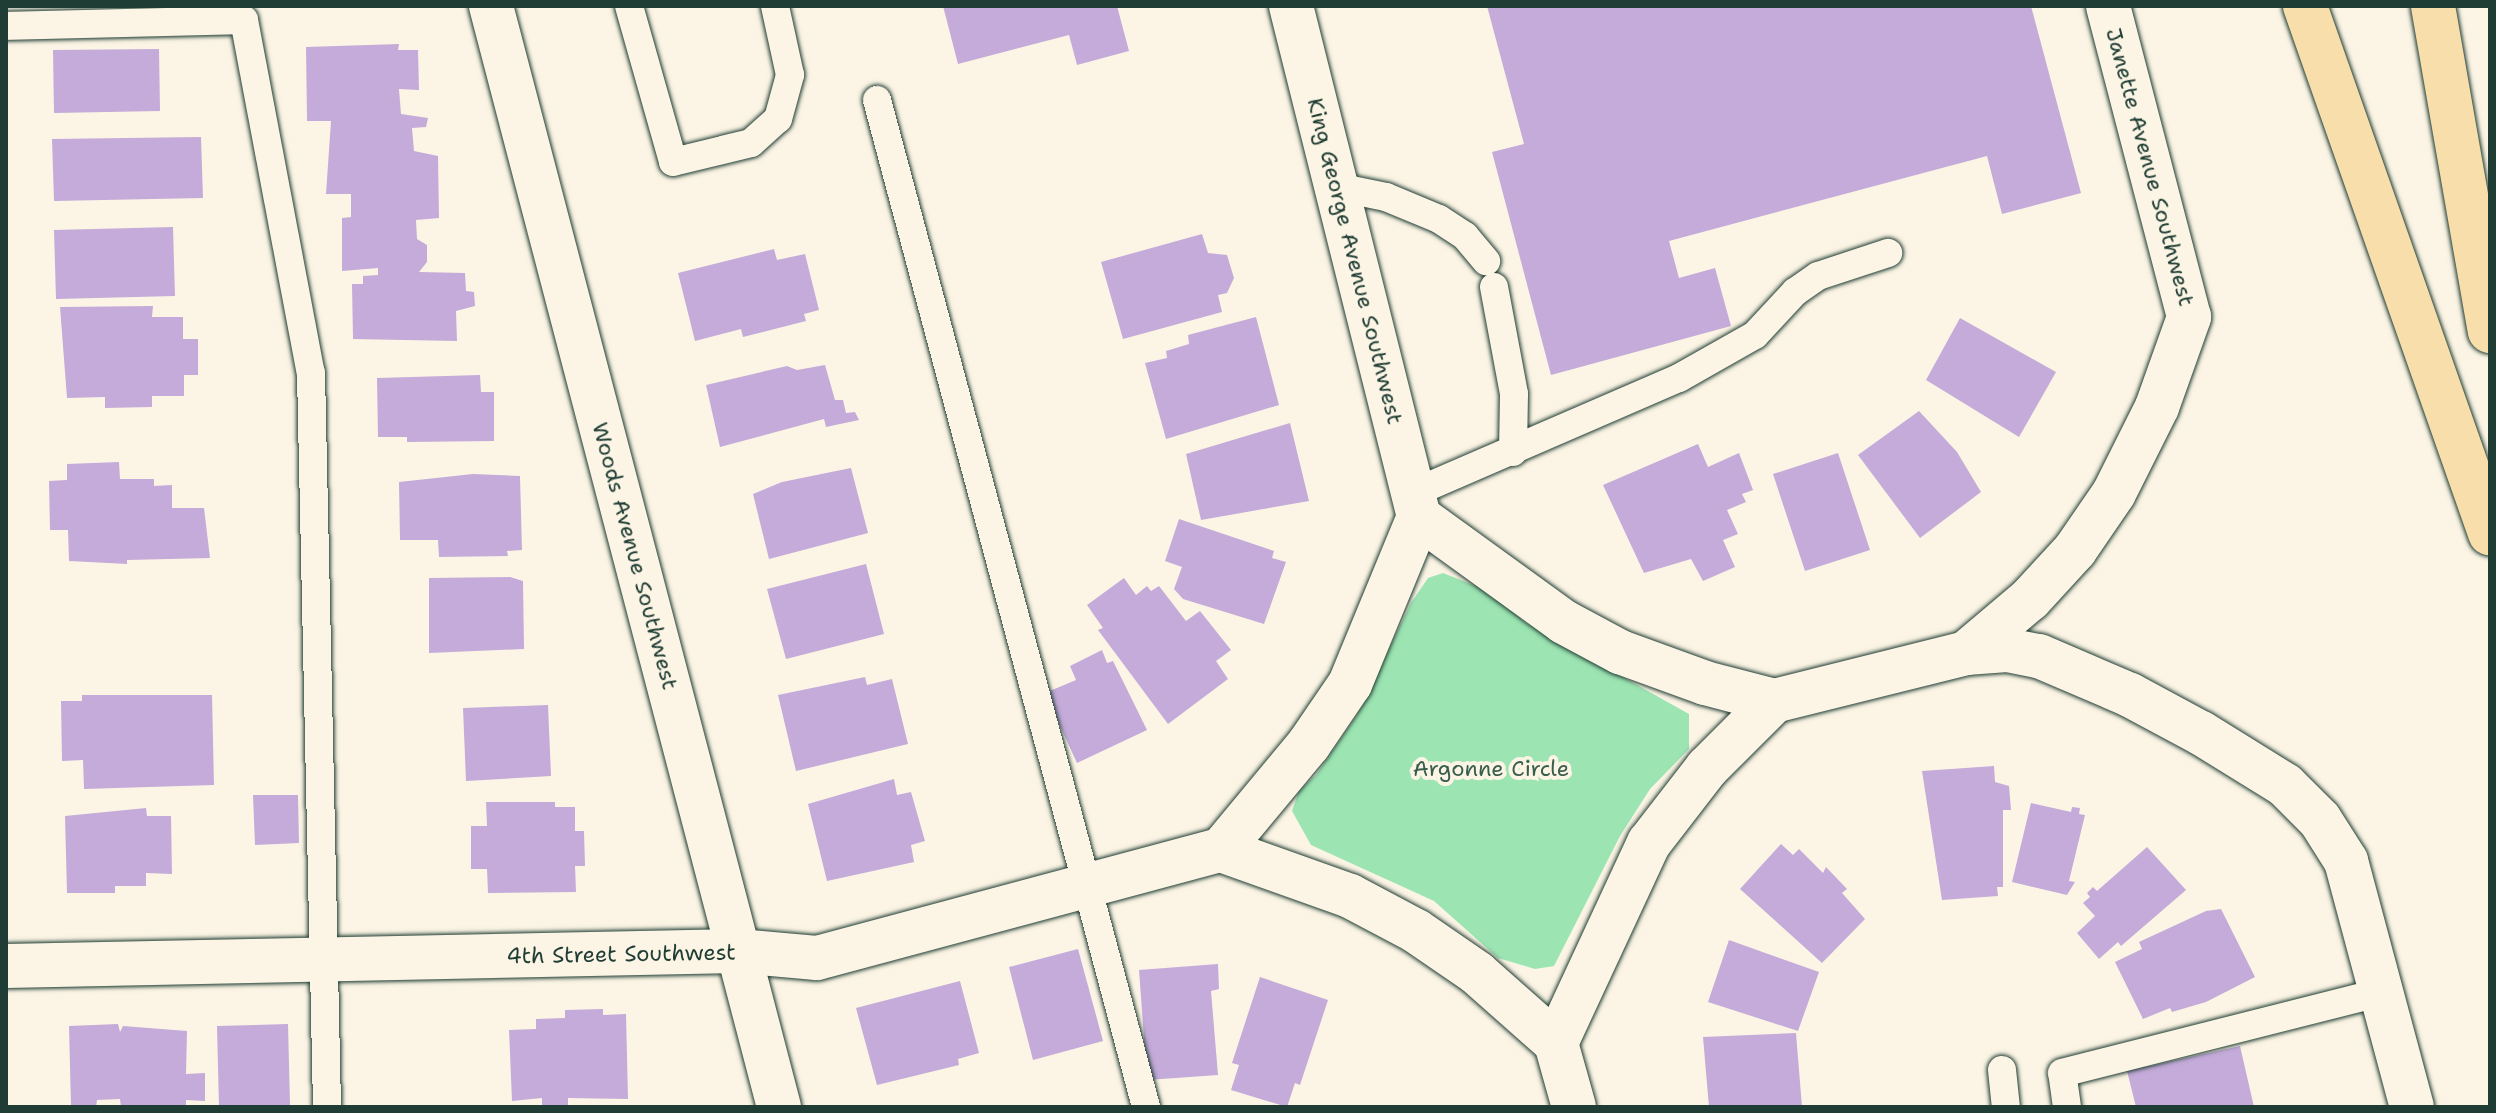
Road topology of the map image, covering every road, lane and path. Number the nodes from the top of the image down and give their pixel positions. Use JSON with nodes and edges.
{"nodes":[{"id":1,"x":491,"y":6,"type":"edge"},
{"id":2,"x":629,"y":6,"type":"edge"},
{"id":3,"x":775,"y":6,"type":"edge"},
{"id":4,"x":1291,"y":6,"type":"edge"},
{"id":5,"x":2108,"y":6,"type":"edge"},
{"id":6,"x":2305,"y":6,"type":"edge"},
{"id":7,"x":2433,"y":6,"type":"edge"},
{"id":8,"x":6,"y":26,"type":"edge"},
{"id":9,"x":877,"y":100,"type":"dead end"},
{"id":10,"x":1337,"y":187,"type":"junction"},
{"id":11,"x":1888,"y":253,"type":"dead end"},
{"id":12,"x":2490,"y":331,"type":"edge"},
{"id":13,"x":1513,"y":452,"type":"junction"},
{"id":14,"x":1416,"y":505,"type":"junction"},
{"id":15,"x":2490,"y":533,"type":"edge"},
{"id":16,"x":1966,"y":653,"type":"junction"},
{"id":17,"x":1774,"y":701,"type":"junction"},
{"id":18,"x":1221,"y":850,"type":"junction"},
{"id":19,"x":1086,"y":885,"type":"junction"},
{"id":20,"x":738,"y":951,"type":"junction"},
{"id":21,"x":323,"y":960,"type":"junction"},
{"id":22,"x":6,"y":966,"type":"edge"},
{"id":23,"x":2381,"y":992,"type":"junction"},
{"id":24,"x":1556,"y":1043,"type":"junction"},
{"id":25,"x":2002,"y":1070,"type":"dead end"},
{"id":26,"x":327,"y":1107,"type":"edge"},
{"id":27,"x":779,"y":1107,"type":"edge"},
{"id":28,"x":1146,"y":1107,"type":"edge"},
{"id":29,"x":1574,"y":1107,"type":"edge"},
{"id":30,"x":2006,"y":1107,"type":"edge"},
{"id":31,"x":2067,"y":1107,"type":"edge"},
{"id":32,"x":2412,"y":1107,"type":"edge"}],
"edges":[{"from":1,"to":20,"type":"street","name":"Woods Avenue Southwest"},
{"from":2,"to":3,"type":"lane"},
{"from":4,"to":10,"type":"street","name":"King George Avenue Southwest"},
{"from":5,"to":16,"type":"street","name":"Janette Avenue Southwest"},
{"from":6,"to":15,"type":"highway"},
{"from":7,"to":12,"type":"highway"},
{"from":8,"to":21,"type":"lane"},
{"from":9,"to":19,"type":"lane"},
{"from":10,"to":13,"type":"lane"},
{"from":10,"to":14,"type":"street","name":"King George Avenue Southwest"},
{"from":11,"to":13,"type":"lane"},
{"from":13,"to":14,"type":"lane"},
{"from":14,"to":17,"type":"street"},
{"from":14,"to":18,"type":"street"},
{"from":16,"to":17,"type":"street"},
{"from":16,"to":23,"type":"street"},
{"from":17,"to":24,"type":"street"},
{"from":18,"to":19,"type":"street","name":"4th Street Southwest"},
{"from":18,"to":24,"type":"street"},
{"from":19,"to":20,"type":"street","name":"4th Street Southwest"},
{"from":19,"to":28,"type":"lane"},
{"from":20,"to":21,"type":"street","name":"4th Street Southwest"},
{"from":20,"to":27,"type":"street","name":"Woods Avenue Southwest"},
{"from":21,"to":22,"type":"street","name":"4th Street Southwest"},
{"from":21,"to":26,"type":"lane"},
{"from":23,"to":31,"type":"lane"},
{"from":23,"to":32,"type":"street"},
{"from":24,"to":29,"type":"street"},
{"from":25,"to":30,"type":"lane"}]}
